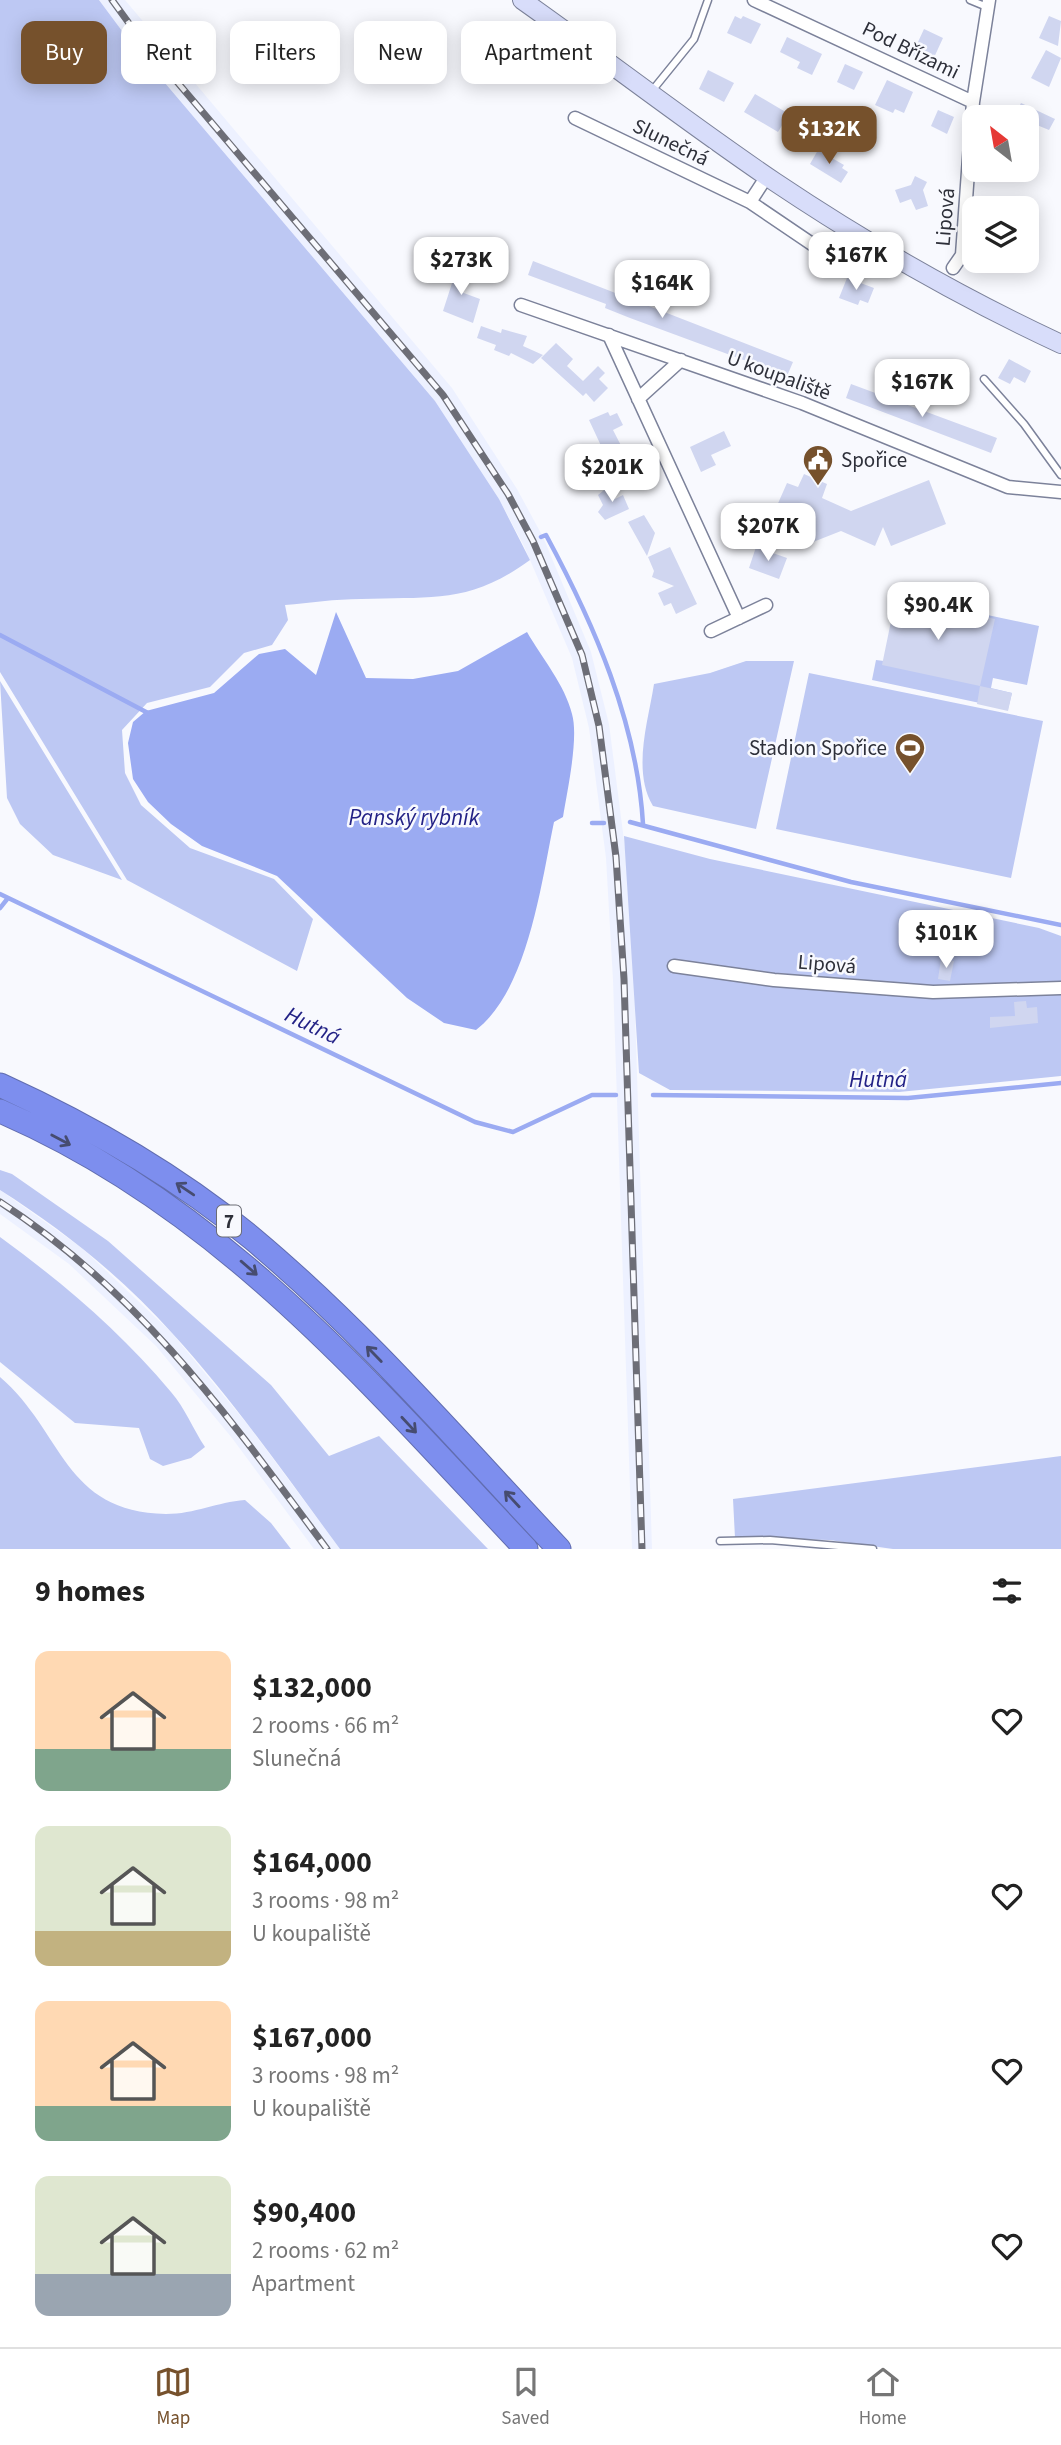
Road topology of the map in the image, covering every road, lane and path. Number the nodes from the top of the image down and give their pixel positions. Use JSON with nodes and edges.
{"nodes":[{"id":1,"x":522,"y":0,"type":"edge"},
{"id":2,"x":708,"y":0,"type":"edge"},
{"id":3,"x":754,"y":0,"type":"edge"},
{"id":4,"x":970,"y":0,"type":"edge"},
{"id":5,"x":988,"y":4,"type":"edge"},
{"id":6,"x":650,"y":93,"type":"junction"},
{"id":7,"x":973,"y":102,"type":"junction"},
{"id":8,"x":575,"y":118,"type":"dead end"},
{"id":9,"x":767,"y":176,"type":"junction"},
{"id":10,"x":750,"y":202,"type":"junction"},
{"id":11,"x":838,"y":261,"type":"dead end"},
{"id":12,"x":953,"y":268,"type":"dead end"},
{"id":13,"x":522,"y":304,"type":"dead end"},
{"id":14,"x":609,"y":335,"type":"junction"},
{"id":15,"x":1061,"y":344,"type":"edge"},
{"id":16,"x":681,"y":360,"type":"junction"},
{"id":17,"x":984,"y":379,"type":"dead end"},
{"id":18,"x":638,"y":399,"type":"junction"},
{"id":19,"x":1061,"y":475,"type":"edge"},
{"id":20,"x":1061,"y":492,"type":"edge"},
{"id":21,"x":766,"y":605,"type":"dead end"},
{"id":22,"x":738,"y":618,"type":"junction"},
{"id":23,"x":712,"y":631,"type":"dead end"},
{"id":24,"x":674,"y":966,"type":"dead end"},
{"id":25,"x":1061,"y":988,"type":"edge"},
{"id":26,"x":0,"y":1085,"type":"edge"},
{"id":27,"x":0,"y":1111,"type":"edge"},
{"id":28,"x":720,"y":1541,"type":"dead end"},
{"id":29,"x":526,"y":1549,"type":"edge"},
{"id":30,"x":559,"y":1549,"type":"edge"},
{"id":31,"x":873,"y":1549,"type":"edge"}],
"edges":[{"from":1,"to":6,"type":"street"},
{"from":2,"to":6,"type":"lane"},
{"from":3,"to":7,"type":"street","name":"Pod Břízami"},
{"from":4,"to":5,"type":"lane"},
{"from":5,"to":7,"type":"street","name":"Lipová"},
{"from":6,"to":9,"type":"street"},
{"from":7,"to":12,"type":"street","name":"Lipová"},
{"from":8,"to":10,"type":"street","name":"Slunečná"},
{"from":9,"to":10,"type":"street"},
{"from":9,"to":15,"type":"street"},
{"from":10,"to":11,"type":"street","name":"Slunečná"},
{"from":13,"to":14,"type":"street","name":"U koupaliště"},
{"from":14,"to":16,"type":"street","name":"U koupaliště"},
{"from":14,"to":18,"type":"street"},
{"from":16,"to":18,"type":"street"},
{"from":16,"to":20,"type":"street","name":"U koupaliště"},
{"from":17,"to":19,"type":"lane"},
{"from":18,"to":22,"type":"street"},
{"from":21,"to":22,"type":"street"},
{"from":22,"to":23,"type":"street"},
{"from":24,"to":25,"type":"street","name":"Lipová"},
{"from":30,"to":26,"type":"highway","number":"7","one_way":true},
{"from":27,"to":29,"type":"highway","number":"7","one_way":true},
{"from":28,"to":31,"type":"lane"}]}
